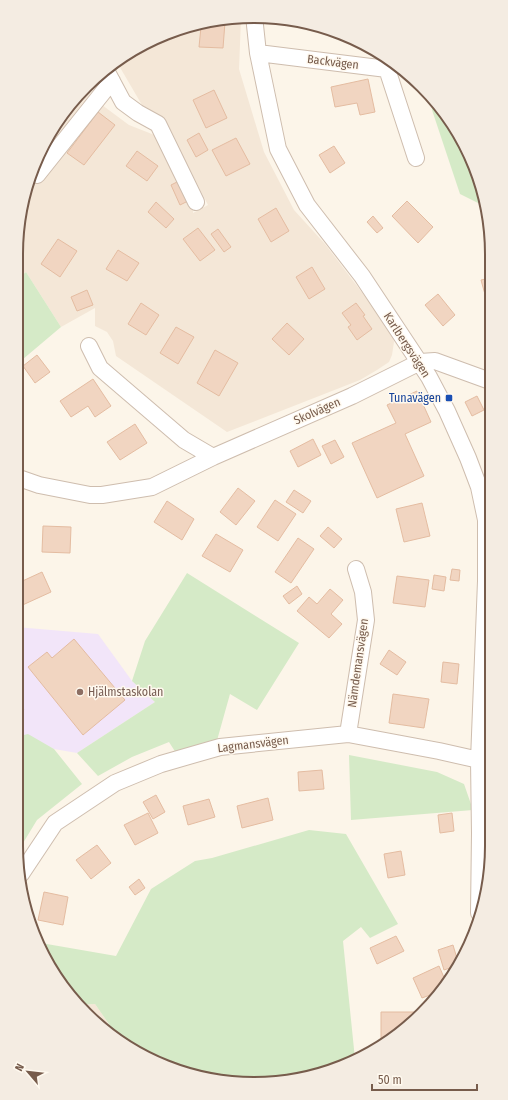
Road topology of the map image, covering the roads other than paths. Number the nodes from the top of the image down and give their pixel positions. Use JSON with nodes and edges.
{"nodes":[{"id":1,"x":255,"y":23,"type":"edge"},
{"id":2,"x":258,"y":53,"type":"junction"},
{"id":3,"x":109,"y":76,"type":"edge"},
{"id":4,"x":416,"y":158,"type":"dead end"},
{"id":5,"x":37,"y":175,"type":"dead end"},
{"id":6,"x":196,"y":202,"type":"dead end"},
{"id":7,"x":89,"y":346,"type":"dead end"},
{"id":8,"x":420,"y":362,"type":"junction"},
{"id":9,"x":485,"y":379,"type":"edge"},
{"id":10,"x":213,"y":457,"type":"junction"},
{"id":11,"x":23,"y":480,"type":"edge"},
{"id":12,"x":485,"y":514,"type":"edge"},
{"id":13,"x":356,"y":569,"type":"dead end"},
{"id":14,"x":485,"y":641,"type":"edge"},
{"id":15,"x":348,"y":734,"type":"junction"},
{"id":16,"x":479,"y":760,"type":"junction"},
{"id":17,"x":24,"y":869,"type":"edge"},
{"id":18,"x":479,"y":898,"type":"edge"}],
"edges":[{"from":1,"to":2,"type":"street","name":"Karlbergsvägen"},
{"from":2,"to":4,"type":"street","name":"Backvägen"},
{"from":2,"to":8,"type":"street","name":"Karlbergsvägen"},
{"from":3,"to":5,"type":"street"},
{"from":3,"to":6,"type":"street"},
{"from":7,"to":10,"type":"street"},
{"from":8,"to":9,"type":"street"},
{"from":8,"to":10,"type":"street","name":"Skolvägen"},
{"from":8,"to":12,"type":"street","name":"Karlbergsvägen"},
{"from":10,"to":11,"type":"street","name":"Skolvägen"},
{"from":13,"to":15,"type":"street","name":"Nämdemansvägen"},
{"from":14,"to":16,"type":"street","name":"Karlbergsvägen"},
{"from":15,"to":16,"type":"street","name":"Lagmansvägen"},
{"from":15,"to":17,"type":"street","name":"Lagmansvägen"},
{"from":16,"to":18,"type":"street","name":"Karlbergsvägen"}]}
